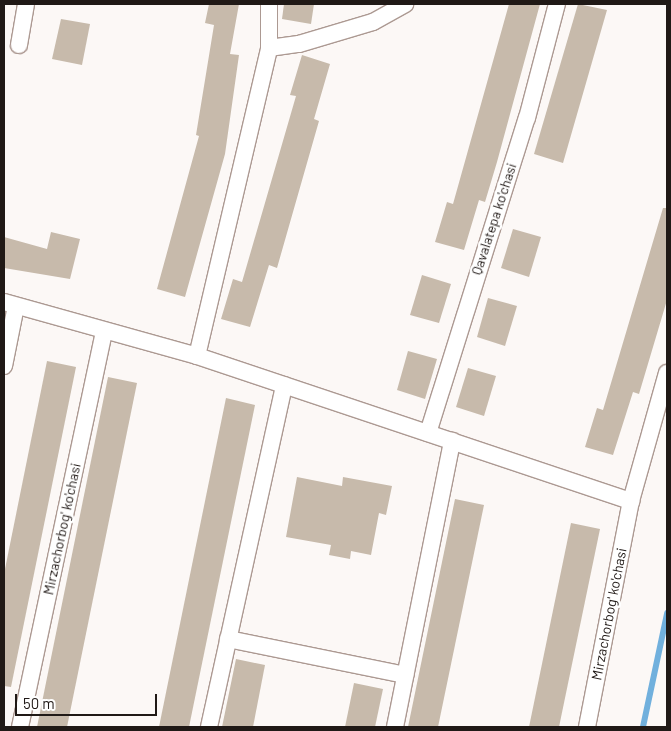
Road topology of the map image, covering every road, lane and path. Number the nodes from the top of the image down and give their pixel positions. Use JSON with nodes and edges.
{"nodes":[{"id":1,"x":26,"y":4,"type":"edge"},
{"id":2,"x":269,"y":4,"type":"edge"},
{"id":3,"x":405,"y":4,"type":"edge"},
{"id":4,"x":556,"y":4,"type":"edge"},
{"id":5,"x":19,"y":45,"type":"dead end"},
{"id":6,"x":269,"y":48,"type":"junction"},
{"id":7,"x":10,"y":304,"type":"edge"},
{"id":8,"x":104,"y":331,"type":"junction"},
{"id":9,"x":196,"y":356,"type":"junction"},
{"id":10,"x":4,"y":366,"type":"edge"},
{"id":11,"x":667,"y":373,"type":"edge"},
{"id":12,"x":284,"y":385,"type":"junction"},
{"id":13,"x":428,"y":433,"type":"junction"},
{"id":14,"x":452,"y":441,"type":"junction"},
{"id":15,"x":631,"y":501,"type":"junction"},
{"id":16,"x":228,"y":639,"type":"junction"},
{"id":17,"x":405,"y":675,"type":"junction"},
{"id":18,"x":20,"y":727,"type":"edge"},
{"id":19,"x":209,"y":727,"type":"edge"},
{"id":20,"x":395,"y":727,"type":"edge"},
{"id":21,"x":587,"y":727,"type":"edge"}],
"edges":[{"from":1,"to":5,"type":"street"},
{"from":2,"to":6,"type":"street"},
{"from":3,"to":6,"type":"street"},
{"from":4,"to":13,"type":"street","name":"Qavalatepa ko'chasi"},
{"from":6,"to":9,"type":"street"},
{"from":7,"to":8,"type":"street"},
{"from":7,"to":10,"type":"street"},
{"from":8,"to":9,"type":"street"},
{"from":8,"to":18,"type":"street","name":"Mirzachorbog' ko'chasi"},
{"from":9,"to":12,"type":"street"},
{"from":11,"to":15,"type":"street","name":"Mirzachorbog' ko'chasi"},
{"from":12,"to":13,"type":"street"},
{"from":12,"to":16,"type":"street"},
{"from":13,"to":14,"type":"street"},
{"from":14,"to":15,"type":"street"},
{"from":14,"to":17,"type":"street"},
{"from":15,"to":21,"type":"street","name":"Mirzachorbog' ko'chasi"},
{"from":16,"to":17,"type":"street"},
{"from":16,"to":19,"type":"street"},
{"from":17,"to":20,"type":"street"}]}
